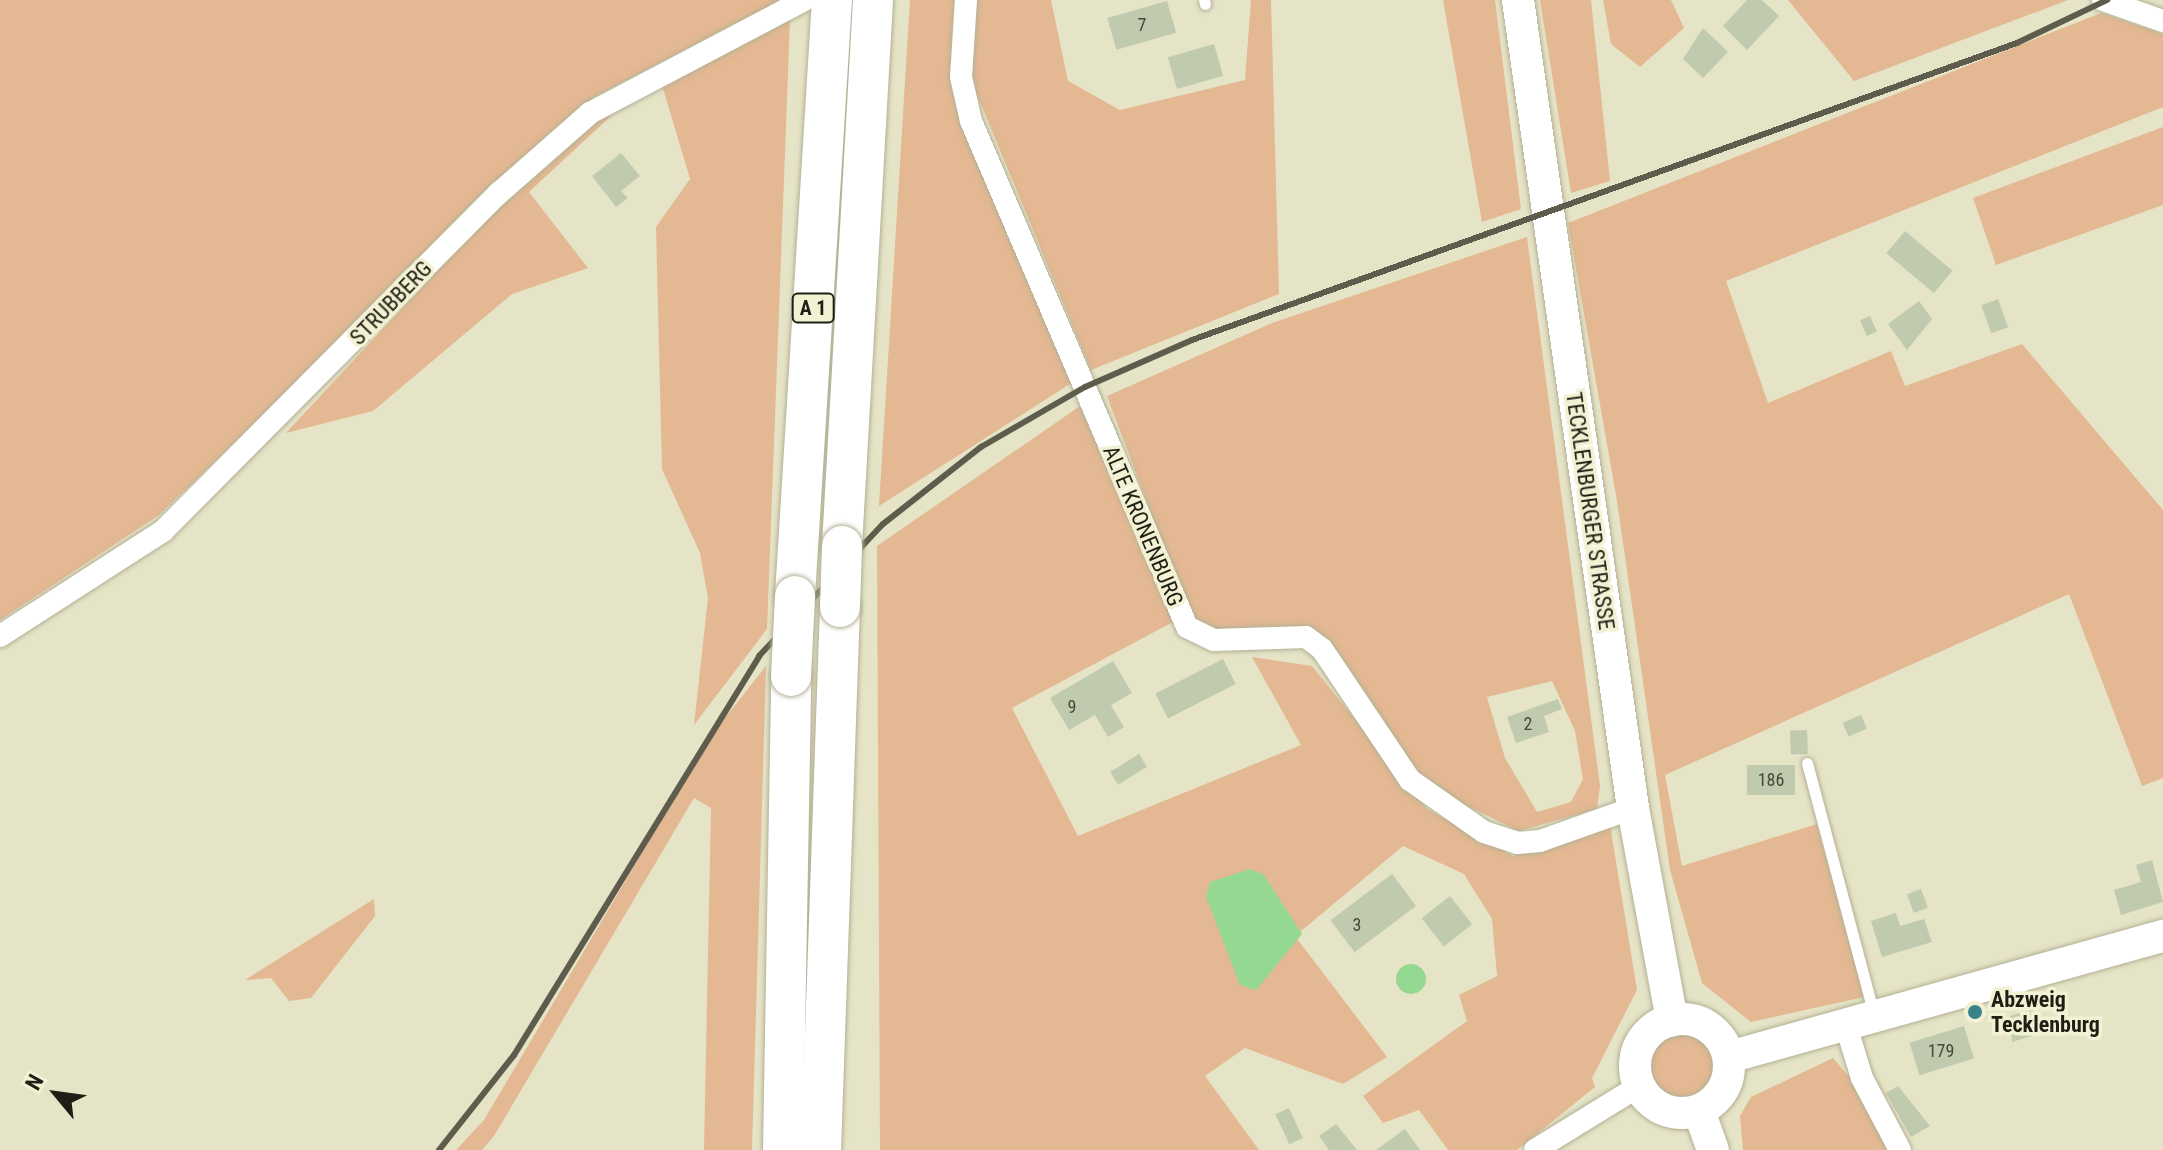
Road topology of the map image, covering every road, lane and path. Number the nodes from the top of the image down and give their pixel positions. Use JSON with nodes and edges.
{"nodes":[{"id":1,"x":873,"y":0,"type":"edge"},
{"id":2,"x":966,"y":0,"type":"edge"},
{"id":3,"x":1518,"y":0,"type":"edge"},
{"id":4,"x":2103,"y":0,"type":"edge"},
{"id":5,"x":822,"y":7,"type":"edge"},
{"id":6,"x":2163,"y":21,"type":"edge"},
{"id":7,"x":0,"y":636,"type":"edge"},
{"id":8,"x":1807,"y":763,"type":"dead end"},
{"id":9,"x":1633,"y":808,"type":"junction"},
{"id":10,"x":2163,"y":936,"type":"edge"},
{"id":11,"x":1672,"y":1020,"type":"junction"},
{"id":12,"x":1862,"y":1025,"type":"junction"},
{"id":13,"x":1729,"y":1057,"type":"junction"},
{"id":14,"x":1639,"y":1086,"type":"junction"},
{"id":15,"x":1699,"y":1111,"type":"junction"},
{"id":16,"x":783,"y":1150,"type":"edge"},
{"id":17,"x":821,"y":1150,"type":"edge"},
{"id":18,"x":1535,"y":1150,"type":"edge"},
{"id":19,"x":1713,"y":1150,"type":"edge"},
{"id":20,"x":1900,"y":1150,"type":"edge"}],
"edges":[{"from":1,"to":17,"type":"highway","number":"A 1","bridge":true},
{"from":2,"to":9,"type":"street","name":"ALTE KRONENBURG"},
{"from":3,"to":9,"type":"main road","name":"TECKLENBURGER STRASSE"},
{"from":4,"to":6,"type":"street"},
{"from":5,"to":7,"type":"street","name":"STRUBBERG"},
{"from":5,"to":16,"type":"highway","number":"A 1","bridge":true},
{"from":8,"to":12,"type":"lane"},
{"from":9,"to":11,"type":"main road","name":"TECKLENBURGER STRASSE"},
{"from":10,"to":12,"type":"main road"},
{"from":11,"to":13,"type":"main road"},
{"from":11,"to":14,"type":"main road"},
{"from":12,"to":13,"type":"main road"},
{"from":12,"to":20,"type":"street"},
{"from":13,"to":15,"type":"main road"},
{"from":14,"to":15,"type":"main road"},
{"from":14,"to":18,"type":"street"},
{"from":15,"to":19,"type":"main road"}]}
